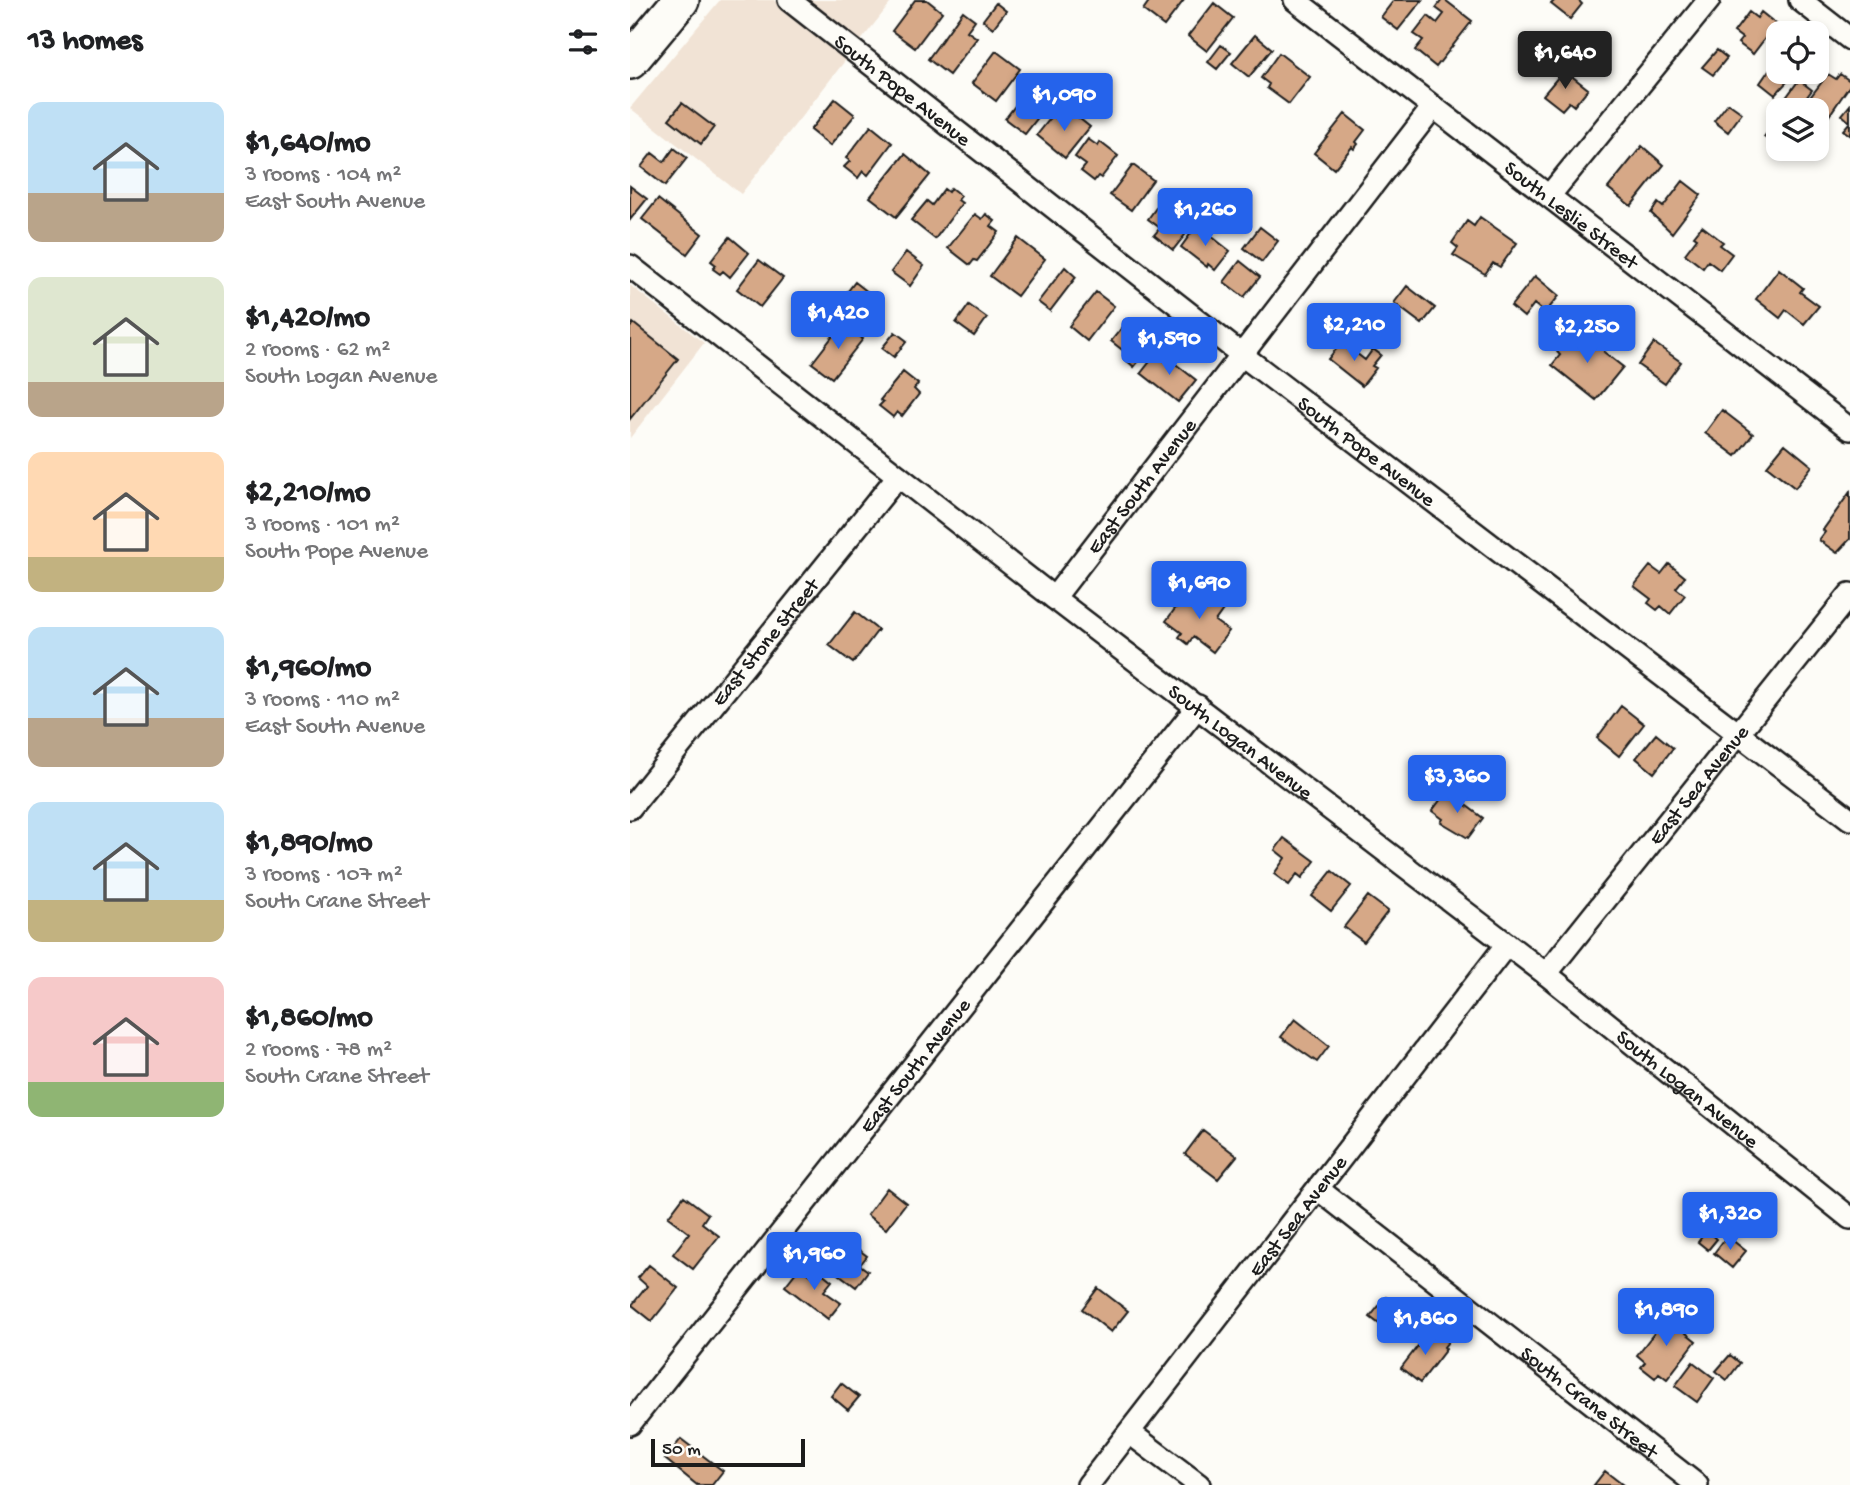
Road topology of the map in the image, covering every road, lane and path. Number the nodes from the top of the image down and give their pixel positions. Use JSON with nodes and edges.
{"nodes":[{"id":1,"x":681,"y":0,"type":"edge"},
{"id":2,"x":789,"y":0,"type":"edge"},
{"id":3,"x":1295,"y":0,"type":"edge"},
{"id":4,"x":1709,"y":0,"type":"edge"},
{"id":5,"x":1800,"y":0,"type":"edge"},
{"id":6,"x":1850,"y":39,"type":"edge"},
{"id":7,"x":630,"y":61,"type":"edge"},
{"id":8,"x":1433,"y":107,"type":"junction"},
{"id":9,"x":1549,"y":196,"type":"junction"},
{"id":10,"x":630,"y":266,"type":"edge"},
{"id":11,"x":1242,"y":355,"type":"junction"},
{"id":12,"x":1850,"y":429,"type":"edge"},
{"id":13,"x":898,"y":476,"type":"junction"},
{"id":14,"x":1850,"y":594,"type":"edge"},
{"id":15,"x":1054,"y":598,"type":"junction"},
{"id":16,"x":1198,"y":706,"type":"junction"},
{"id":17,"x":1738,"y":733,"type":"junction"},
{"id":18,"x":630,"y":808,"type":"edge"},
{"id":19,"x":1850,"y":819,"type":"edge"},
{"id":20,"x":1507,"y":944,"type":"junction"},
{"id":21,"x":1546,"y":974,"type":"junction"},
{"id":22,"x":1318,"y":1189,"type":"junction"},
{"id":23,"x":1850,"y":1218,"type":"edge"},
{"id":24,"x":630,"y":1424,"type":"edge"},
{"id":25,"x":1130,"y":1433,"type":"junction"},
{"id":26,"x":1088,"y":1485,"type":"edge"},
{"id":27,"x":1199,"y":1485,"type":"edge"},
{"id":28,"x":1697,"y":1485,"type":"edge"}],
"edges":[{"from":1,"to":7,"type":"main road"},
{"from":2,"to":11,"type":"street","name":"South Pope Avenue"},
{"from":3,"to":8,"type":"street","name":"South Leslie Street"},
{"from":4,"to":9,"type":"street"},
{"from":5,"to":6,"type":"street"},
{"from":8,"to":9,"type":"street","name":"South Leslie Street"},
{"from":8,"to":11,"type":"street","name":"East South Avenue"},
{"from":9,"to":12,"type":"street","name":"South Leslie Street"},
{"from":10,"to":13,"type":"street","name":"South Logan Avenue"},
{"from":11,"to":15,"type":"street","name":"East South Avenue"},
{"from":11,"to":17,"type":"street","name":"South Pope Avenue"},
{"from":13,"to":15,"type":"street","name":"South Logan Avenue"},
{"from":13,"to":18,"type":"street","name":"East Stone Street"},
{"from":14,"to":17,"type":"street","name":"East Sea Avenue"},
{"from":15,"to":16,"type":"street","name":"South Logan Avenue"},
{"from":16,"to":20,"type":"street","name":"South Logan Avenue"},
{"from":16,"to":24,"type":"street","name":"East South Avenue"},
{"from":17,"to":19,"type":"street","name":"South Pope Avenue"},
{"from":17,"to":21,"type":"street","name":"East Sea Avenue"},
{"from":20,"to":21,"type":"street","name":"South Logan Avenue"},
{"from":20,"to":22,"type":"street","name":"East Sea Avenue"},
{"from":21,"to":23,"type":"street","name":"South Logan Avenue"},
{"from":22,"to":25,"type":"street","name":"East Sea Avenue"},
{"from":22,"to":28,"type":"street","name":"South Crane Street"},
{"from":25,"to":26,"type":"street","name":"East Sea Avenue"},
{"from":25,"to":27,"type":"street"}]}
